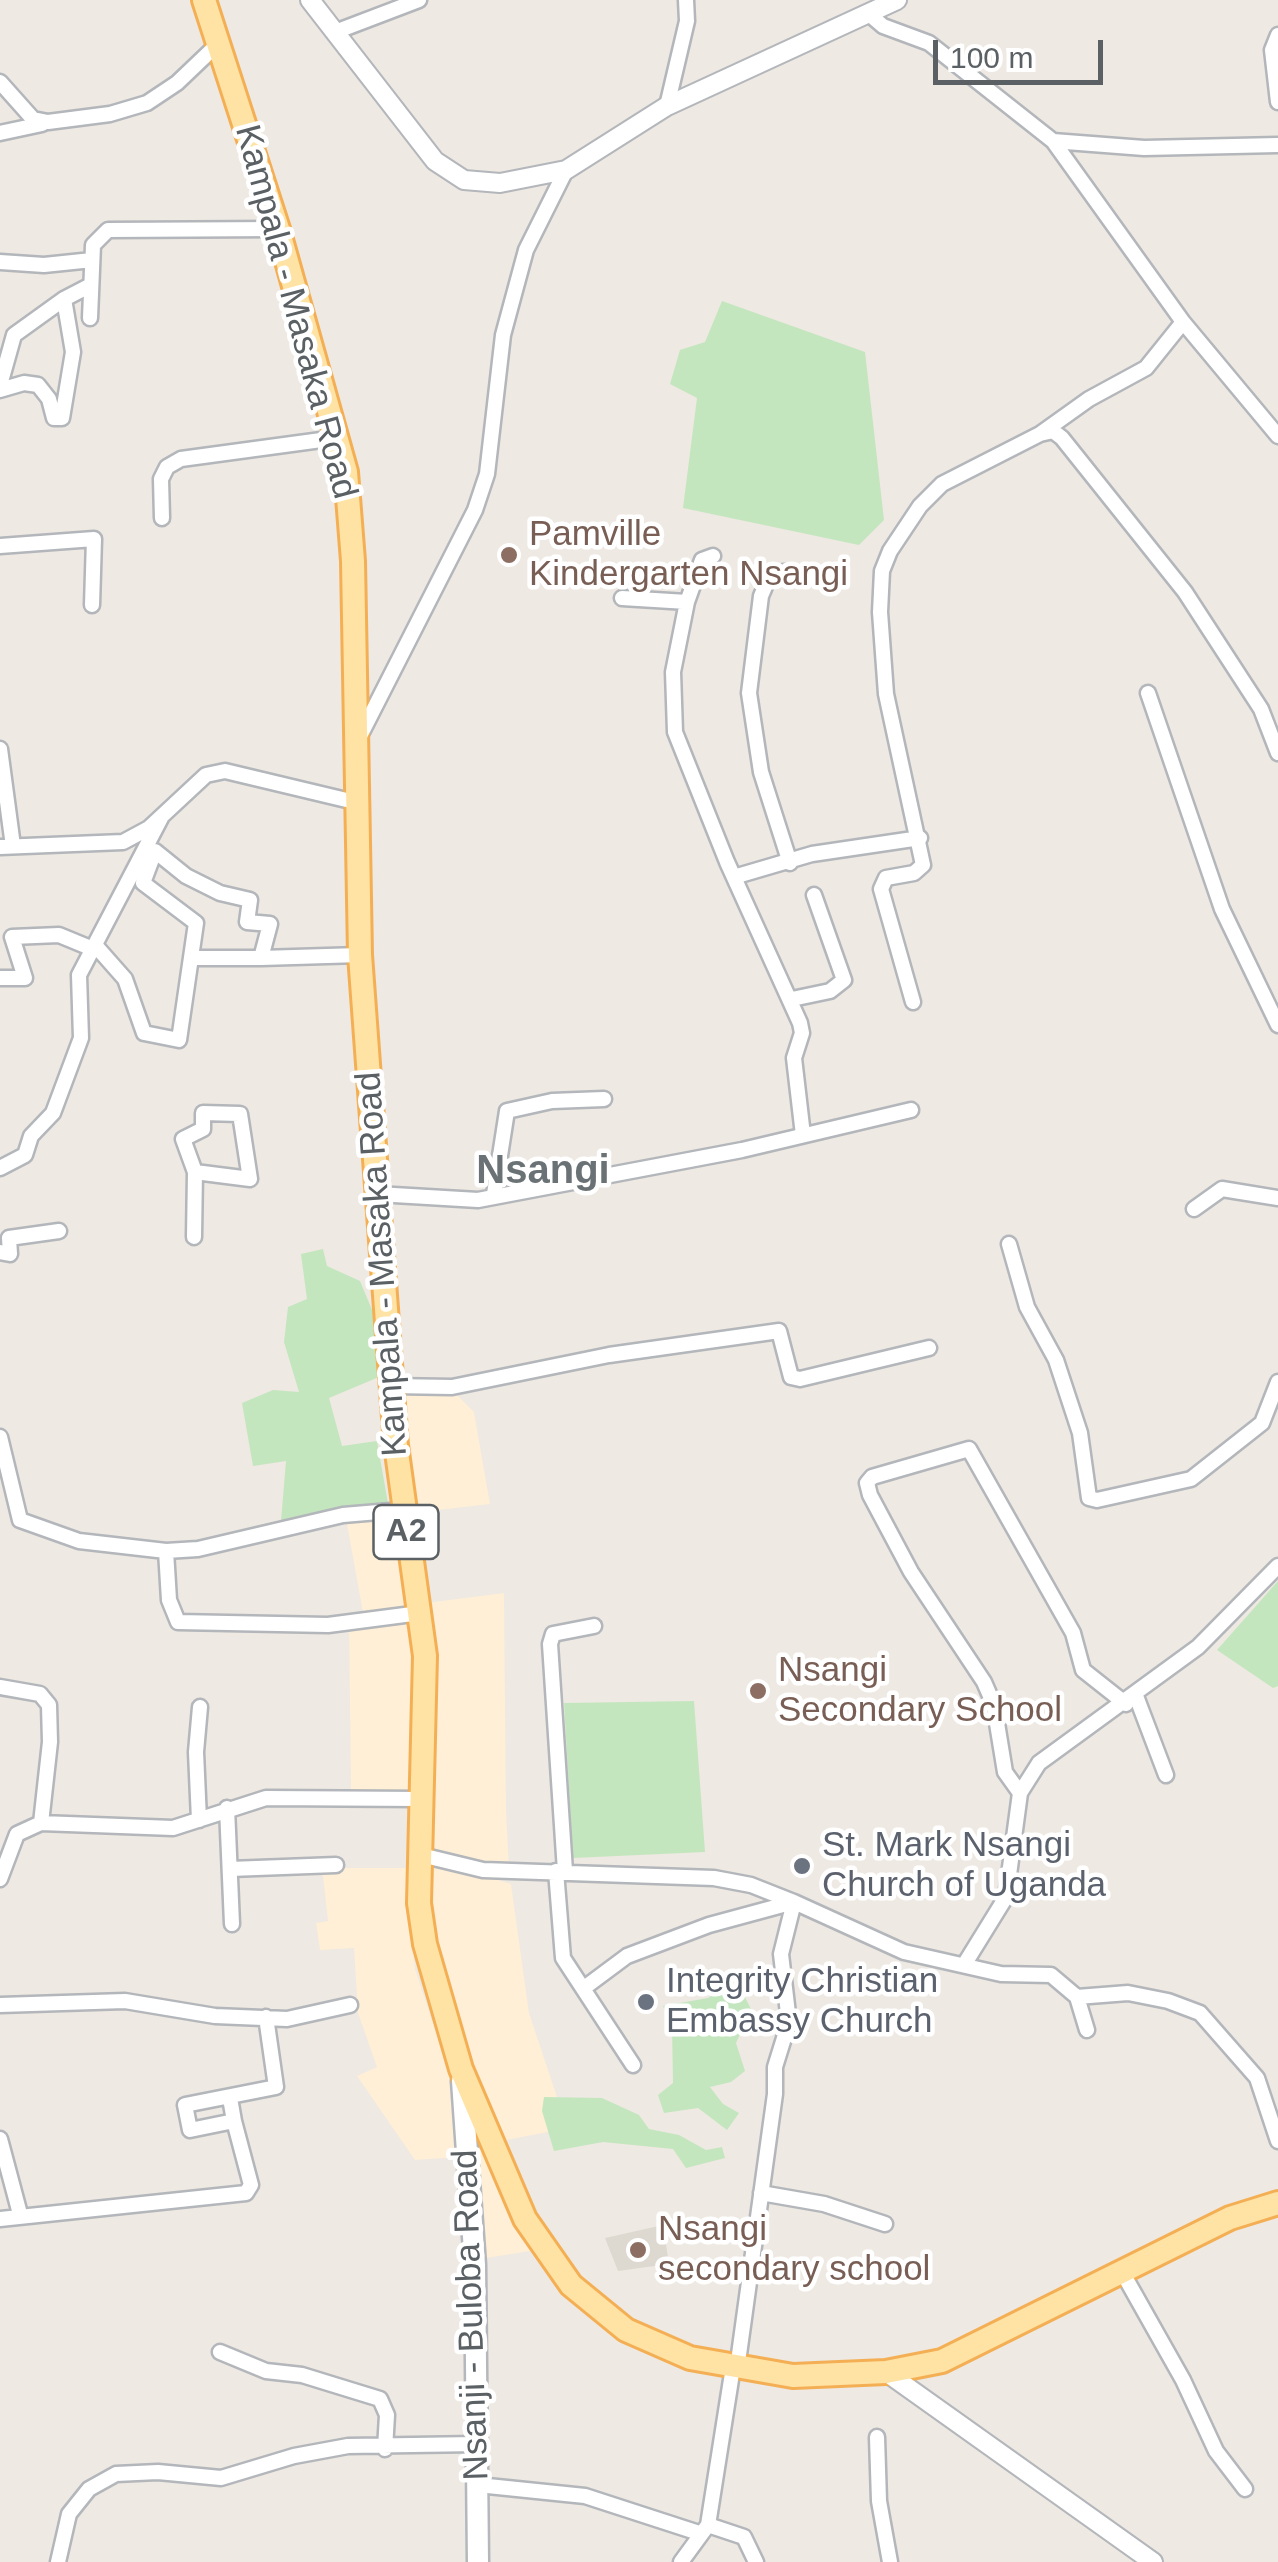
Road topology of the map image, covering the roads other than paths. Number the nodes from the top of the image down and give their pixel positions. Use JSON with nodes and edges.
{"nodes":[{"id":1,"x":204,"y":0,"type":"edge"},
{"id":2,"x":310,"y":0,"type":"edge"},
{"id":3,"x":419,"y":0,"type":"edge"},
{"id":4,"x":686,"y":0,"type":"edge"},
{"id":5,"x":897,"y":0,"type":"edge"},
{"id":6,"x":869,"y":14,"type":"junction"},
{"id":7,"x":335,"y":32,"type":"junction"},
{"id":8,"x":1278,"y":35,"type":"edge"},
{"id":9,"x":220,"y":42,"type":"junction"},
{"id":10,"x":0,"y":82,"type":"edge"},
{"id":11,"x":1278,"y":102,"type":"edge"},
{"id":12,"x":667,"y":106,"type":"junction"},
{"id":13,"x":48,"y":122,"type":"junction"},
{"id":14,"x":0,"y":133,"type":"edge"},
{"id":15,"x":1053,"y":140,"type":"junction"},
{"id":16,"x":1278,"y":145,"type":"edge"},
{"id":17,"x":566,"y":170,"type":"junction"},
{"id":18,"x":278,"y":229,"type":"junction"},
{"id":19,"x":92,"y":260,"type":"junction"},
{"id":20,"x":0,"y":262,"type":"edge"},
{"id":21,"x":91,"y":284,"type":"junction"},
{"id":22,"x":64,"y":300,"type":"junction"},
{"id":23,"x":90,"y":318,"type":"dead end"},
{"id":24,"x":1183,"y":322,"type":"junction"},
{"id":25,"x":0,"y":387,"type":"edge"},
{"id":26,"x":1040,"y":434,"type":"junction"},
{"id":27,"x":1278,"y":436,"type":"edge"},
{"id":28,"x":336,"y":438,"type":"junction"},
{"id":29,"x":162,"y":518,"type":"dead end"},
{"id":30,"x":0,"y":546,"type":"edge"},
{"id":31,"x":714,"y":556,"type":"dead end"},
{"id":32,"x":784,"y":572,"type":"dead end"},
{"id":33,"x":622,"y":598,"type":"dead end"},
{"id":34,"x":686,"y":602,"type":"junction"},
{"id":35,"x":92,"y":605,"type":"dead end"},
{"id":36,"x":1148,"y":693,"type":"dead end"},
{"id":37,"x":358,"y":740,"type":"junction"},
{"id":38,"x":0,"y":750,"type":"edge"},
{"id":39,"x":1278,"y":754,"type":"edge"},
{"id":40,"x":359,"y":802,"type":"junction"},
{"id":41,"x":161,"y":818,"type":"junction"},
{"id":42,"x":920,"y":838,"type":"junction"},
{"id":43,"x":7,"y":847,"type":"edge"},
{"id":44,"x":790,"y":863,"type":"junction"},
{"id":45,"x":736,"y":876,"type":"junction"},
{"id":46,"x":814,"y":895,"type":"dead end"},
{"id":47,"x":94,"y":947,"type":"junction"},
{"id":48,"x":360,"y":955,"type":"junction"},
{"id":49,"x":192,"y":958,"type":"junction"},
{"id":50,"x":260,"y":958,"type":"junction"},
{"id":51,"x":0,"y":978,"type":"edge"},
{"id":52,"x":792,"y":999,"type":"junction"},
{"id":53,"x":913,"y":1002,"type":"dead end"},
{"id":54,"x":1278,"y":1024,"type":"edge"},
{"id":55,"x":604,"y":1099,"type":"dead end"},
{"id":56,"x":911,"y":1110,"type":"dead end"},
{"id":57,"x":802,"y":1135,"type":"junction"},
{"id":58,"x":0,"y":1168,"type":"edge"},
{"id":59,"x":195,"y":1172,"type":"junction"},
{"id":60,"x":377,"y":1194,"type":"junction"},
{"id":61,"x":494,"y":1194,"type":"junction"},
{"id":62,"x":1278,"y":1198,"type":"edge"},
{"id":63,"x":1194,"y":1209,"type":"dead end"},
{"id":64,"x":60,"y":1230,"type":"dead end"},
{"id":65,"x":194,"y":1238,"type":"dead end"},
{"id":66,"x":1008,"y":1244,"type":"dead end"},
{"id":67,"x":0,"y":1252,"type":"edge"},
{"id":68,"x":929,"y":1348,"type":"dead end"},
{"id":69,"x":1278,"y":1382,"type":"edge"},
{"id":70,"x":392,"y":1386,"type":"junction"},
{"id":71,"x":0,"y":1438,"type":"edge"},
{"id":72,"x":402,"y":1510,"type":"junction"},
{"id":73,"x":166,"y":1551,"type":"junction"},
{"id":74,"x":1278,"y":1566,"type":"edge"},
{"id":75,"x":420,"y":1613,"type":"junction"},
{"id":76,"x":594,"y":1626,"type":"dead end"},
{"id":77,"x":0,"y":1687,"type":"edge"},
{"id":78,"x":1131,"y":1700,"type":"junction"},
{"id":79,"x":200,"y":1707,"type":"dead end"},
{"id":80,"x":1166,"y":1775,"type":"dead end"},
{"id":81,"x":1020,"y":1793,"type":"junction"},
{"id":82,"x":421,"y":1799,"type":"junction"},
{"id":83,"x":227,"y":1808,"type":"junction"},
{"id":84,"x":198,"y":1820,"type":"junction"},
{"id":85,"x":41,"y":1823,"type":"junction"},
{"id":86,"x":421,"y":1855,"type":"junction"},
{"id":87,"x":336,"y":1865,"type":"dead end"},
{"id":88,"x":230,"y":1869,"type":"junction"},
{"id":89,"x":560,"y":1871,"type":"junction"},
{"id":90,"x":0,"y":1879,"type":"edge"},
{"id":91,"x":794,"y":1902,"type":"junction"},
{"id":92,"x":232,"y":1924,"type":"dead end"},
{"id":93,"x":964,"y":1965,"type":"junction"},
{"id":94,"x":584,"y":1988,"type":"junction"},
{"id":95,"x":1077,"y":1997,"type":"junction"},
{"id":96,"x":0,"y":2004,"type":"edge"},
{"id":97,"x":350,"y":2005,"type":"dead end"},
{"id":98,"x":266,"y":2018,"type":"junction"},
{"id":99,"x":1087,"y":2030,"type":"dead end"},
{"id":100,"x":633,"y":2065,"type":"dead end"},
{"id":101,"x":461,"y":2069,"type":"junction"},
{"id":102,"x":230,"y":2098,"type":"junction"},
{"id":103,"x":234,"y":2121,"type":"junction"},
{"id":104,"x":0,"y":2139,"type":"edge"},
{"id":105,"x":1278,"y":2140,"type":"edge"},
{"id":106,"x":761,"y":2193,"type":"junction"},
{"id":107,"x":1278,"y":2203,"type":"edge"},
{"id":108,"x":20,"y":2214,"type":"junction"},
{"id":109,"x":0,"y":2219,"type":"edge"},
{"id":110,"x":885,"y":2224,"type":"dead end"},
{"id":111,"x":1121,"y":2270,"type":"junction"},
{"id":112,"x":220,"y":2352,"type":"dead end"},
{"id":113,"x":735,"y":2368,"type":"junction"},
{"id":114,"x":886,"y":2372,"type":"junction"},
{"id":115,"x":878,"y":2437,"type":"dead end"},
{"id":116,"x":477,"y":2444,"type":"junction"},
{"id":117,"x":385,"y":2449,"type":"junction"},
{"id":118,"x":478,"y":2484,"type":"junction"},
{"id":119,"x":1245,"y":2489,"type":"dead end"},
{"id":120,"x":704,"y":2529,"type":"junction"},
{"id":121,"x":58,"y":2562,"type":"edge"},
{"id":122,"x":478,"y":2562,"type":"edge"},
{"id":123,"x":682,"y":2562,"type":"edge"},
{"id":124,"x":756,"y":2562,"type":"edge"},
{"id":125,"x":890,"y":2562,"type":"edge"},
{"id":126,"x":1153,"y":2562,"type":"edge"}],
"edges":[{"from":1,"to":9,"type":"main road","name":"Kampala - Masaka Road","number":"A2"},
{"from":2,"to":7,"type":"street"},
{"from":3,"to":7,"type":"street"},
{"from":4,"to":12,"type":"street"},
{"from":5,"to":6,"type":"street"},
{"from":6,"to":12,"type":"street"},
{"from":6,"to":15,"type":"street"},
{"from":7,"to":17,"type":"street"},
{"from":8,"to":11,"type":"street"},
{"from":9,"to":13,"type":"street"},
{"from":9,"to":18,"type":"main road","name":"Kampala - Masaka Road","number":"A2"},
{"from":10,"to":13,"type":"street"},
{"from":12,"to":17,"type":"street"},
{"from":13,"to":14,"type":"street"},
{"from":15,"to":16,"type":"street"},
{"from":15,"to":24,"type":"street"},
{"from":17,"to":37,"type":"street"},
{"from":18,"to":19,"type":"street"},
{"from":18,"to":28,"type":"main road","name":"Kampala - Masaka Road","number":"A2"},
{"from":19,"to":20,"type":"street"},
{"from":19,"to":21,"type":"street"},
{"from":21,"to":22,"type":"street"},
{"from":21,"to":23,"type":"street"},
{"from":22,"to":25,"type":"street"},
{"from":22,"to":25,"type":"street"},
{"from":24,"to":26,"type":"street"},
{"from":24,"to":27,"type":"street"},
{"from":26,"to":39,"type":"street"},
{"from":26,"to":42,"type":"street"},
{"from":28,"to":29,"type":"street"},
{"from":28,"to":37,"type":"main road","name":"Kampala - Masaka Road","number":"A2"},
{"from":30,"to":35,"type":"street"},
{"from":31,"to":34,"type":"street"},
{"from":32,"to":44,"type":"street"},
{"from":33,"to":34,"type":"street"},
{"from":34,"to":45,"type":"street"},
{"from":36,"to":54,"type":"street"},
{"from":37,"to":40,"type":"main road","name":"Kampala - Masaka Road","number":"A2"},
{"from":38,"to":43,"type":"street"},
{"from":40,"to":41,"type":"street"},
{"from":40,"to":48,"type":"main road","name":"Kampala - Masaka Road","number":"A2"},
{"from":41,"to":43,"type":"street"},
{"from":41,"to":47,"type":"street"},
{"from":42,"to":44,"type":"street"},
{"from":42,"to":53,"type":"street"},
{"from":44,"to":45,"type":"street"},
{"from":45,"to":52,"type":"street"},
{"from":46,"to":52,"type":"street"},
{"from":47,"to":49,"type":"street"},
{"from":47,"to":51,"type":"street"},
{"from":47,"to":58,"type":"street"},
{"from":48,"to":50,"type":"street"},
{"from":48,"to":60,"type":"main road","name":"Kampala - Masaka Road","number":"A2"},
{"from":49,"to":50,"type":"street"},
{"from":49,"to":50,"type":"street"},
{"from":52,"to":57,"type":"street"},
{"from":55,"to":61,"type":"street"},
{"from":56,"to":57,"type":"street"},
{"from":57,"to":61,"type":"street"},
{"from":59,"to":59,"type":"street"},
{"from":59,"to":65,"type":"street"},
{"from":60,"to":61,"type":"street"},
{"from":60,"to":70,"type":"main road","name":"Kampala - Masaka Road","number":"A2"},
{"from":62,"to":63,"type":"street"},
{"from":64,"to":67,"type":"street"},
{"from":66,"to":69,"type":"street"},
{"from":68,"to":70,"type":"street"},
{"from":70,"to":72,"type":"main road","name":"Kampala - Masaka Road","number":"A2"},
{"from":71,"to":73,"type":"street"},
{"from":72,"to":73,"type":"street"},
{"from":72,"to":75,"type":"main road","name":"Kampala - Masaka Road","number":"A2"},
{"from":73,"to":75,"type":"street"},
{"from":74,"to":78,"type":"street"},
{"from":75,"to":82,"type":"main road","name":"Kampala - Masaka Road","number":"A2"},
{"from":76,"to":89,"type":"street"},
{"from":77,"to":85,"type":"street"},
{"from":78,"to":80,"type":"street"},
{"from":78,"to":81,"type":"street"},
{"from":78,"to":81,"type":"street"},
{"from":79,"to":84,"type":"street"},
{"from":81,"to":93,"type":"street"},
{"from":82,"to":83,"type":"street"},
{"from":82,"to":86,"type":"main road","name":"Kampala - Masaka Road","number":"A2"},
{"from":83,"to":84,"type":"street"},
{"from":83,"to":88,"type":"street"},
{"from":84,"to":85,"type":"street"},
{"from":85,"to":90,"type":"street"},
{"from":86,"to":89,"type":"street"},
{"from":86,"to":101,"type":"main road","name":"Kampala - Masaka Road","number":"A2"},
{"from":87,"to":88,"type":"street"},
{"from":88,"to":92,"type":"street"},
{"from":89,"to":91,"type":"street"},
{"from":89,"to":94,"type":"street"},
{"from":91,"to":93,"type":"street"},
{"from":91,"to":94,"type":"street"},
{"from":91,"to":106,"type":"street"},
{"from":93,"to":95,"type":"street"},
{"from":94,"to":100,"type":"street"},
{"from":95,"to":99,"type":"street"},
{"from":95,"to":105,"type":"street"},
{"from":96,"to":98,"type":"street"},
{"from":97,"to":98,"type":"street"},
{"from":98,"to":102,"type":"street"},
{"from":101,"to":113,"type":"main road","name":"Kampala - Masaka Road","number":"A2"},
{"from":101,"to":116,"type":"main road","name":"Nsanji - Buloba Road"},
{"from":102,"to":103,"type":"street"},
{"from":102,"to":103,"type":"street"},
{"from":103,"to":108,"type":"street"},
{"from":104,"to":108,"type":"street"},
{"from":106,"to":110,"type":"street"},
{"from":106,"to":113,"type":"street"},
{"from":107,"to":111,"type":"main road","name":"Kampala - Masaka Road","number":"A2"},
{"from":108,"to":109,"type":"street"},
{"from":111,"to":114,"type":"main road","name":"Kampala - Masaka Road","number":"A2"},
{"from":111,"to":119,"type":"street"},
{"from":112,"to":117,"type":"street"},
{"from":113,"to":114,"type":"main road","name":"Kampala - Masaka Road","number":"A2"},
{"from":113,"to":120,"type":"street"},
{"from":114,"to":126,"type":"street"},
{"from":115,"to":125,"type":"street"},
{"from":116,"to":117,"type":"street"},
{"from":116,"to":118,"type":"main road","name":"Nsanji - Buloba Road"},
{"from":117,"to":121,"type":"street"},
{"from":118,"to":120,"type":"street"},
{"from":118,"to":122,"type":"main road","name":"Nsanji - Buloba Road"},
{"from":120,"to":123,"type":"street"},
{"from":120,"to":124,"type":"street"}]}
